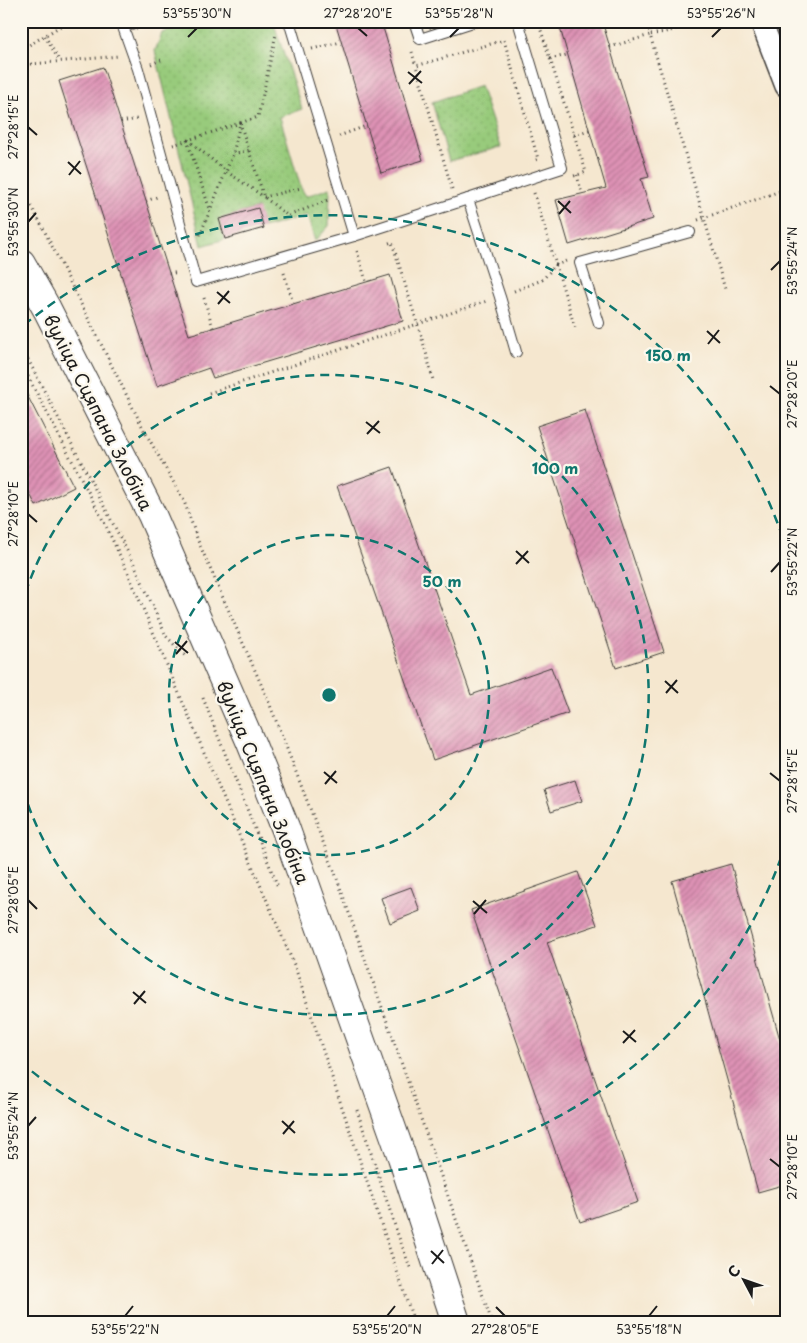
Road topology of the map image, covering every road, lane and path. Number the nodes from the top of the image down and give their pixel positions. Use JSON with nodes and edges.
{"nodes":[{"id":1,"x":53,"y":21,"type":"edge"},
{"id":2,"x":69,"y":21,"type":"edge"},
{"id":3,"x":144,"y":21,"type":"edge"},
{"id":4,"x":289,"y":21,"type":"edge"},
{"id":5,"x":414,"y":21,"type":"edge"},
{"id":6,"x":476,"y":21,"type":"edge"},
{"id":7,"x":518,"y":21,"type":"edge"},
{"id":8,"x":649,"y":21,"type":"edge"},
{"id":9,"x":696,"y":21,"type":"edge"},
{"id":10,"x":761,"y":21,"type":"edge"},
{"id":11,"x":57,"y":28,"type":"junction"},
{"id":12,"x":277,"y":31,"type":"dead end"},
{"id":13,"x":650,"y":35,"type":"junction"},
{"id":14,"x":45,"y":36,"type":"junction"},
{"id":15,"x":341,"y":42,"type":"dead end"},
{"id":16,"x":610,"y":47,"type":"dead end"},
{"id":17,"x":21,"y":50,"type":"edge"},
{"id":18,"x":310,"y":50,"type":"dead end"},
{"id":19,"x":124,"y":55,"type":"dead end"},
{"id":20,"x":567,"y":55,"type":"dead end"},
{"id":21,"x":550,"y":59,"type":"dead end"},
{"id":22,"x":161,"y":60,"type":"dead end"},
{"id":23,"x":60,"y":62,"type":"junction"},
{"id":24,"x":21,"y":65,"type":"edge"},
{"id":25,"x":138,"y":69,"type":"junction"},
{"id":26,"x":786,"y":86,"type":"edge"},
{"id":27,"x":142,"y":118,"type":"dead end"},
{"id":28,"x":121,"y":122,"type":"dead end"},
{"id":29,"x":240,"y":123,"type":"junction"},
{"id":30,"x":366,"y":126,"type":"dead end"},
{"id":31,"x":589,"y":130,"type":"dead end"},
{"id":32,"x":574,"y":135,"type":"dead end"},
{"id":33,"x":336,"y":137,"type":"dead end"},
{"id":34,"x":188,"y":140,"type":"junction"},
{"id":35,"x":249,"y":150,"type":"junction"},
{"id":36,"x":233,"y":154,"type":"junction"},
{"id":37,"x":226,"y":170,"type":"junction"},
{"id":38,"x":577,"y":175,"type":"dead end"},
{"id":39,"x":530,"y":179,"type":"junction"},
{"id":40,"x":301,"y":188,"type":"dead end"},
{"id":41,"x":786,"y":189,"type":"edge"},
{"id":42,"x":452,"y":190,"type":"dead end"},
{"id":43,"x":582,"y":194,"type":"dead end"},
{"id":44,"x":342,"y":195,"type":"junction"},
{"id":45,"x":163,"y":196,"type":"dead end"},
{"id":46,"x":264,"y":197,"type":"junction"},
{"id":47,"x":468,"y":199,"type":"junction"},
{"id":48,"x":146,"y":201,"type":"dead end"},
{"id":49,"x":210,"y":211,"type":"junction"},
{"id":50,"x":704,"y":218,"type":"junction"},
{"id":51,"x":694,"y":221,"type":"dead end"},
{"id":52,"x":690,"y":232,"type":"dead end"},
{"id":53,"x":200,"y":236,"type":"dead end"},
{"id":54,"x":354,"y":236,"type":"junction"},
{"id":55,"x":383,"y":244,"type":"dead end"},
{"id":56,"x":358,"y":252,"type":"junction"},
{"id":57,"x":348,"y":254,"type":"dead end"},
{"id":58,"x":570,"y":259,"type":"dead end"},
{"id":59,"x":21,"y":263,"type":"edge"},
{"id":60,"x":293,"y":270,"type":"dead end"},
{"id":61,"x":366,"y":282,"type":"dead end"},
{"id":62,"x":725,"y":289,"type":"dead end"},
{"id":63,"x":213,"y":295,"type":"dead end"},
{"id":64,"x":204,"y":298,"type":"junction"},
{"id":65,"x":199,"y":299,"type":"dead end"},
{"id":66,"x":293,"y":303,"type":"dead end"},
{"id":67,"x":599,"y":323,"type":"dead end"},
{"id":68,"x":418,"y":325,"type":"junction"},
{"id":69,"x":213,"y":328,"type":"dead end"},
{"id":70,"x":21,"y":346,"type":"edge"},
{"id":71,"x":516,"y":352,"type":"dead end"},
{"id":72,"x":21,"y":363,"type":"edge"},
{"id":73,"x":434,"y":380,"type":"dead end"},
{"id":74,"x":209,"y":393,"type":"dead end"},
{"id":75,"x":186,"y":657,"type":"dead end"},
{"id":76,"x":201,"y":693,"type":"dead end"},
{"id":77,"x":281,"y":894,"type":"dead end"},
{"id":78,"x":357,"y":1109,"type":"dead end"},
{"id":79,"x":414,"y":1277,"type":"dead end"},
{"id":80,"x":414,"y":1322,"type":"edge"},
{"id":81,"x":456,"y":1322,"type":"edge"}],
"edges":[{"from":1,"to":11,"type":"path"},
{"from":2,"to":11,"type":"path"},
{"from":3,"to":25,"type":"lane"},
{"from":4,"to":44,"type":"lane"},
{"from":5,"to":6,"type":"lane"},
{"from":7,"to":39,"type":"lane"},
{"from":8,"to":13,"type":"path"},
{"from":9,"to":13,"type":"path"},
{"from":10,"to":26,"type":"street"},
{"from":11,"to":14,"type":"path"},
{"from":12,"to":29,"type":"path"},
{"from":13,"to":16,"type":"path"},
{"from":13,"to":50,"type":"path"},
{"from":14,"to":17,"type":"path"},
{"from":14,"to":23,"type":"path"},
{"from":15,"to":18,"type":"path"},
{"from":19,"to":23,"type":"path"},
{"from":20,"to":21,"type":"path"},
{"from":22,"to":25,"type":"path"},
{"from":23,"to":24,"type":"path"},
{"from":25,"to":54,"type":"lane"},
{"from":27,"to":28,"type":"path"},
{"from":29,"to":34,"type":"path"},
{"from":29,"to":35,"type":"path"},
{"from":29,"to":36,"type":"path"},
{"from":30,"to":33,"type":"path"},
{"from":31,"to":32,"type":"path"},
{"from":34,"to":37,"type":"path"},
{"from":34,"to":49,"type":"path"},
{"from":35,"to":36,"type":"path"},
{"from":35,"to":46,"type":"path"},
{"from":36,"to":37,"type":"path"},
{"from":37,"to":46,"type":"path"},
{"from":37,"to":49,"type":"path"},
{"from":38,"to":43,"type":"path"},
{"from":39,"to":42,"type":"path"},
{"from":39,"to":47,"type":"lane"},
{"from":39,"to":58,"type":"path"},
{"from":40,"to":46,"type":"path"},
{"from":41,"to":50,"type":"path"},
{"from":44,"to":46,"type":"path"},
{"from":44,"to":54,"type":"lane"},
{"from":45,"to":48,"type":"path"},
{"from":47,"to":54,"type":"lane"},
{"from":47,"to":71,"type":"lane"},
{"from":49,"to":53,"type":"path"},
{"from":50,"to":51,"type":"path"},
{"from":50,"to":62,"type":"path"},
{"from":52,"to":67,"type":"lane"},
{"from":54,"to":56,"type":"path"},
{"from":55,"to":68,"type":"path"},
{"from":56,"to":57,"type":"path"},
{"from":56,"to":61,"type":"path"},
{"from":59,"to":81,"type":"street","name":"вуліца Сцяпана Злобіна"},
{"from":60,"to":66,"type":"path"},
{"from":63,"to":64,"type":"path"},
{"from":64,"to":65,"type":"path"},
{"from":64,"to":69,"type":"path"},
{"from":68,"to":73,"type":"path"},
{"from":68,"to":74,"type":"path"},
{"from":70,"to":75,"type":"path"},
{"from":72,"to":80,"type":"path"},
{"from":76,"to":77,"type":"path"},
{"from":78,"to":79,"type":"path"}]}
